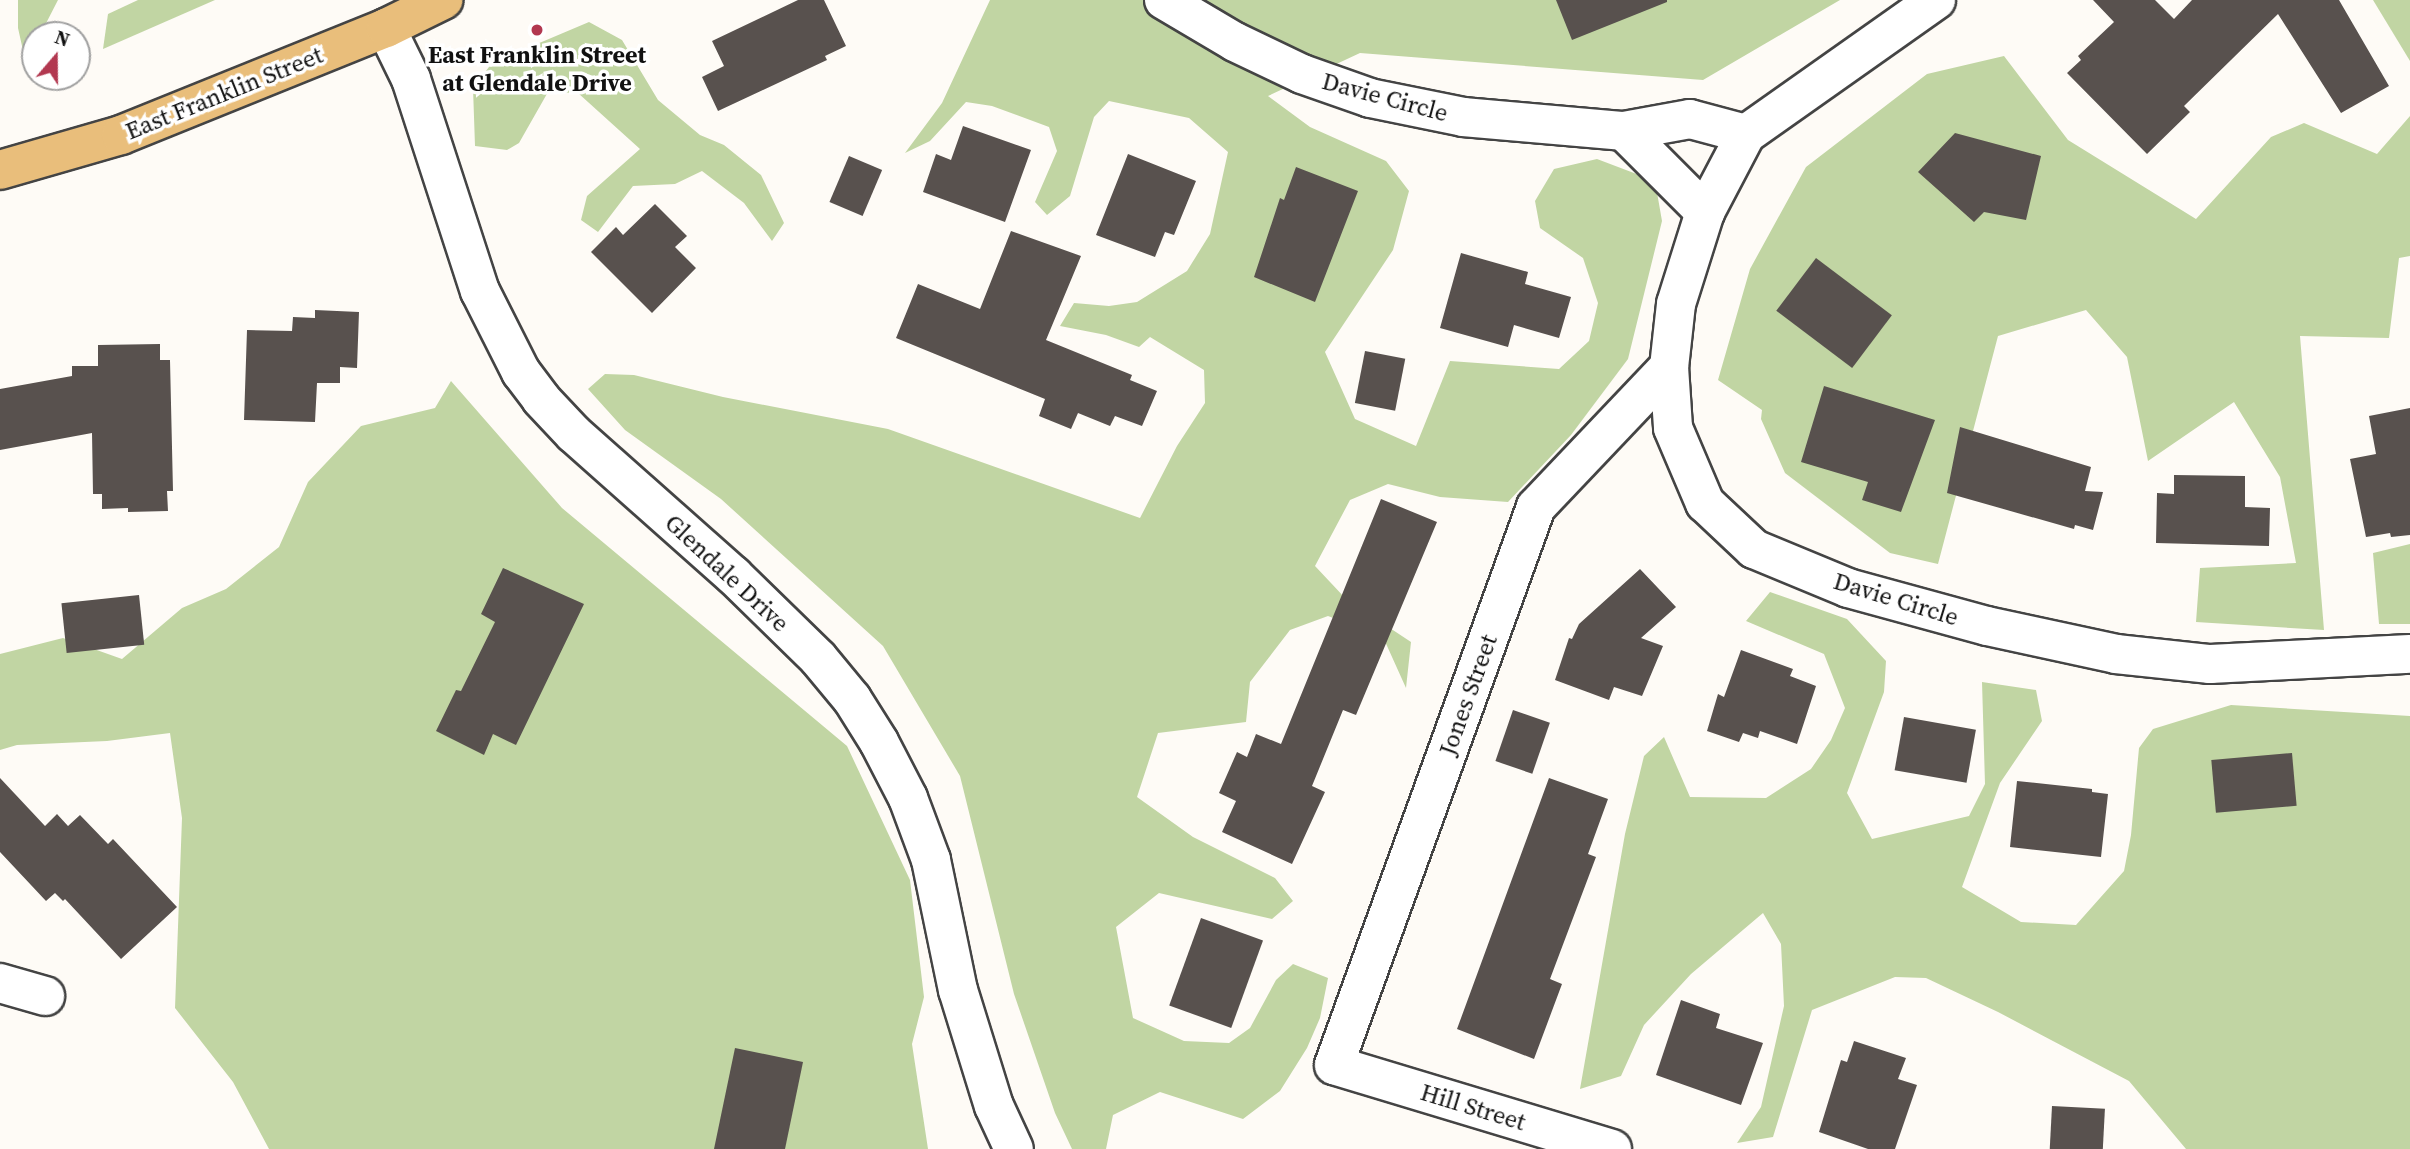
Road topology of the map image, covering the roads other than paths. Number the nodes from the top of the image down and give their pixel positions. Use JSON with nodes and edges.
{"nodes":[{"id":1,"x":443,"y":0,"type":"edge"},
{"id":2,"x":1164,"y":0,"type":"edge"},
{"id":3,"x":1936,"y":0,"type":"edge"},
{"id":4,"x":386,"y":28,"type":"junction"},
{"id":5,"x":1624,"y":131,"type":"junction"},
{"id":6,"x":1746,"y":134,"type":"junction"},
{"id":7,"x":0,"y":170,"type":"edge"},
{"id":8,"x":1705,"y":212,"type":"junction"},
{"id":9,"x":1669,"y":367,"type":"junction"},
{"id":10,"x":2410,"y":654,"type":"edge"},
{"id":11,"x":0,"y":983,"type":"edge"},
{"id":12,"x":45,"y":996,"type":"dead end"},
{"id":13,"x":1334,"y":1065,"type":"joint"},
{"id":14,"x":1014,"y":1149,"type":"edge"},
{"id":15,"x":1612,"y":1149,"type":"edge"}],
"edges":[{"from":1,"to":4,"type":"main road","name":"East Franklin Street"},
{"from":2,"to":5,"type":"street","name":"Davie Circle"},
{"from":3,"to":6,"type":"street","name":"Davie Circle"},
{"from":4,"to":7,"type":"main road","name":"East Franklin Street"},
{"from":4,"to":14,"type":"street","name":"Glendale Drive"},
{"from":5,"to":6,"type":"street","name":"Davie Circle"},
{"from":5,"to":8,"type":"street"},
{"from":6,"to":8,"type":"street","name":"Davie Circle"},
{"from":8,"to":9,"type":"street","name":"Davie Circle"},
{"from":9,"to":10,"type":"street","name":"Davie Circle"},
{"from":9,"to":13,"type":"street","name":"Jones Street"},
{"from":11,"to":12,"type":"street"},
{"from":13,"to":15,"type":"street","name":"Hill Street"}]}
